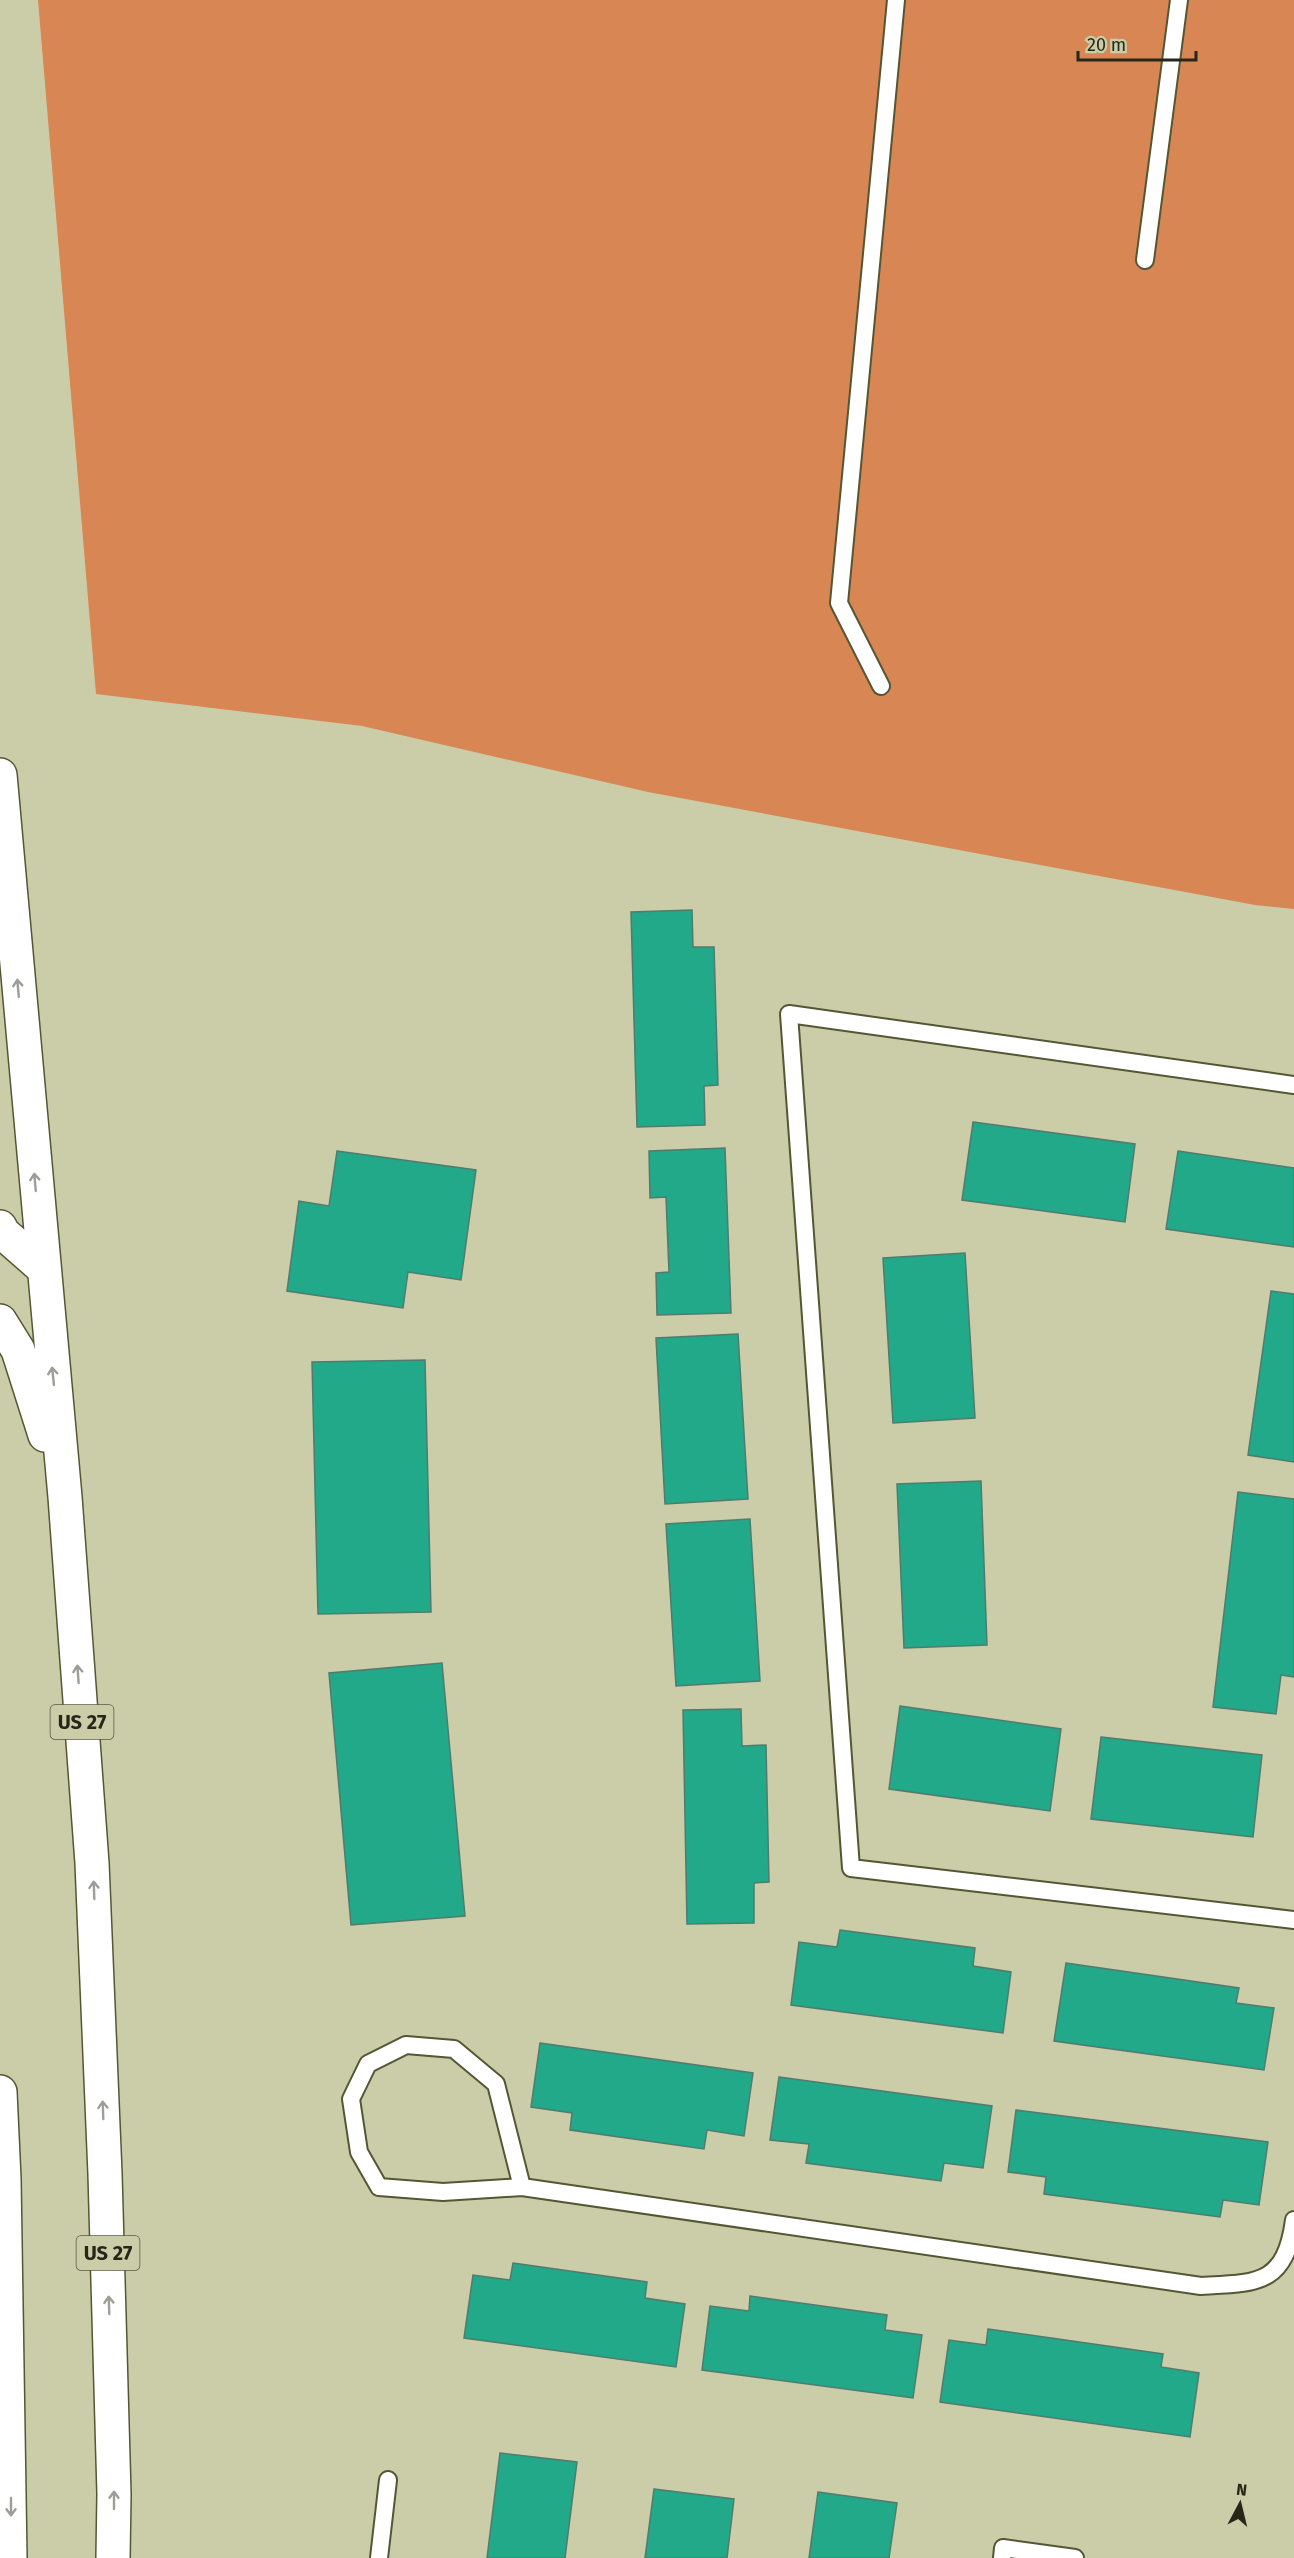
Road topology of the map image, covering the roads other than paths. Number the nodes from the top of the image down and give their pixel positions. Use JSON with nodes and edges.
{"nodes":[{"id":1,"x":896,"y":0,"type":"edge"},
{"id":2,"x":1179,"y":0,"type":"edge"},
{"id":3,"x":1144,"y":261,"type":"dead end"},
{"id":4,"x":881,"y":686,"type":"dead end"},
{"id":5,"x":0,"y":775,"type":"edge"},
{"id":6,"x":1294,"y":1085,"type":"edge"},
{"id":7,"x":0,"y":1227,"type":"edge"},
{"id":8,"x":43,"y":1269,"type":"junction"},
{"id":9,"x":0,"y":1321,"type":"edge"},
{"id":10,"x":65,"y":1497,"type":"junction"},
{"id":11,"x":1294,"y":1920,"type":"edge"},
{"id":12,"x":0,"y":2092,"type":"edge"},
{"id":13,"x":522,"y":2187,"type":"junction"},
{"id":14,"x":1294,"y":2220,"type":"edge"},
{"id":15,"x":388,"y":2480,"type":"dead end"},
{"id":16,"x":1002,"y":2553,"type":"edge"},
{"id":17,"x":10,"y":2558,"type":"edge"},
{"id":18,"x":113,"y":2558,"type":"edge"},
{"id":19,"x":379,"y":2558,"type":"edge"},
{"id":20,"x":1075,"y":2558,"type":"edge"}],
"edges":[{"from":1,"to":4,"type":"lane"},
{"from":2,"to":3,"type":"lane"},
{"from":8,"to":5,"type":"highway","number":"US 27","one_way":true},
{"from":6,"to":11,"type":"lane"},
{"from":7,"to":8,"type":"highway"},
{"from":10,"to":8,"type":"highway","number":"US 27","one_way":true},
{"from":9,"to":10,"type":"highway"},
{"from":18,"to":10,"type":"highway","number":"US 27","one_way":true},
{"from":12,"to":17,"type":"highway","one_way":true},
{"from":13,"to":13,"type":"lane"},
{"from":13,"to":14,"type":"lane"},
{"from":15,"to":19,"type":"lane"},
{"from":16,"to":20,"type":"lane"}]}
